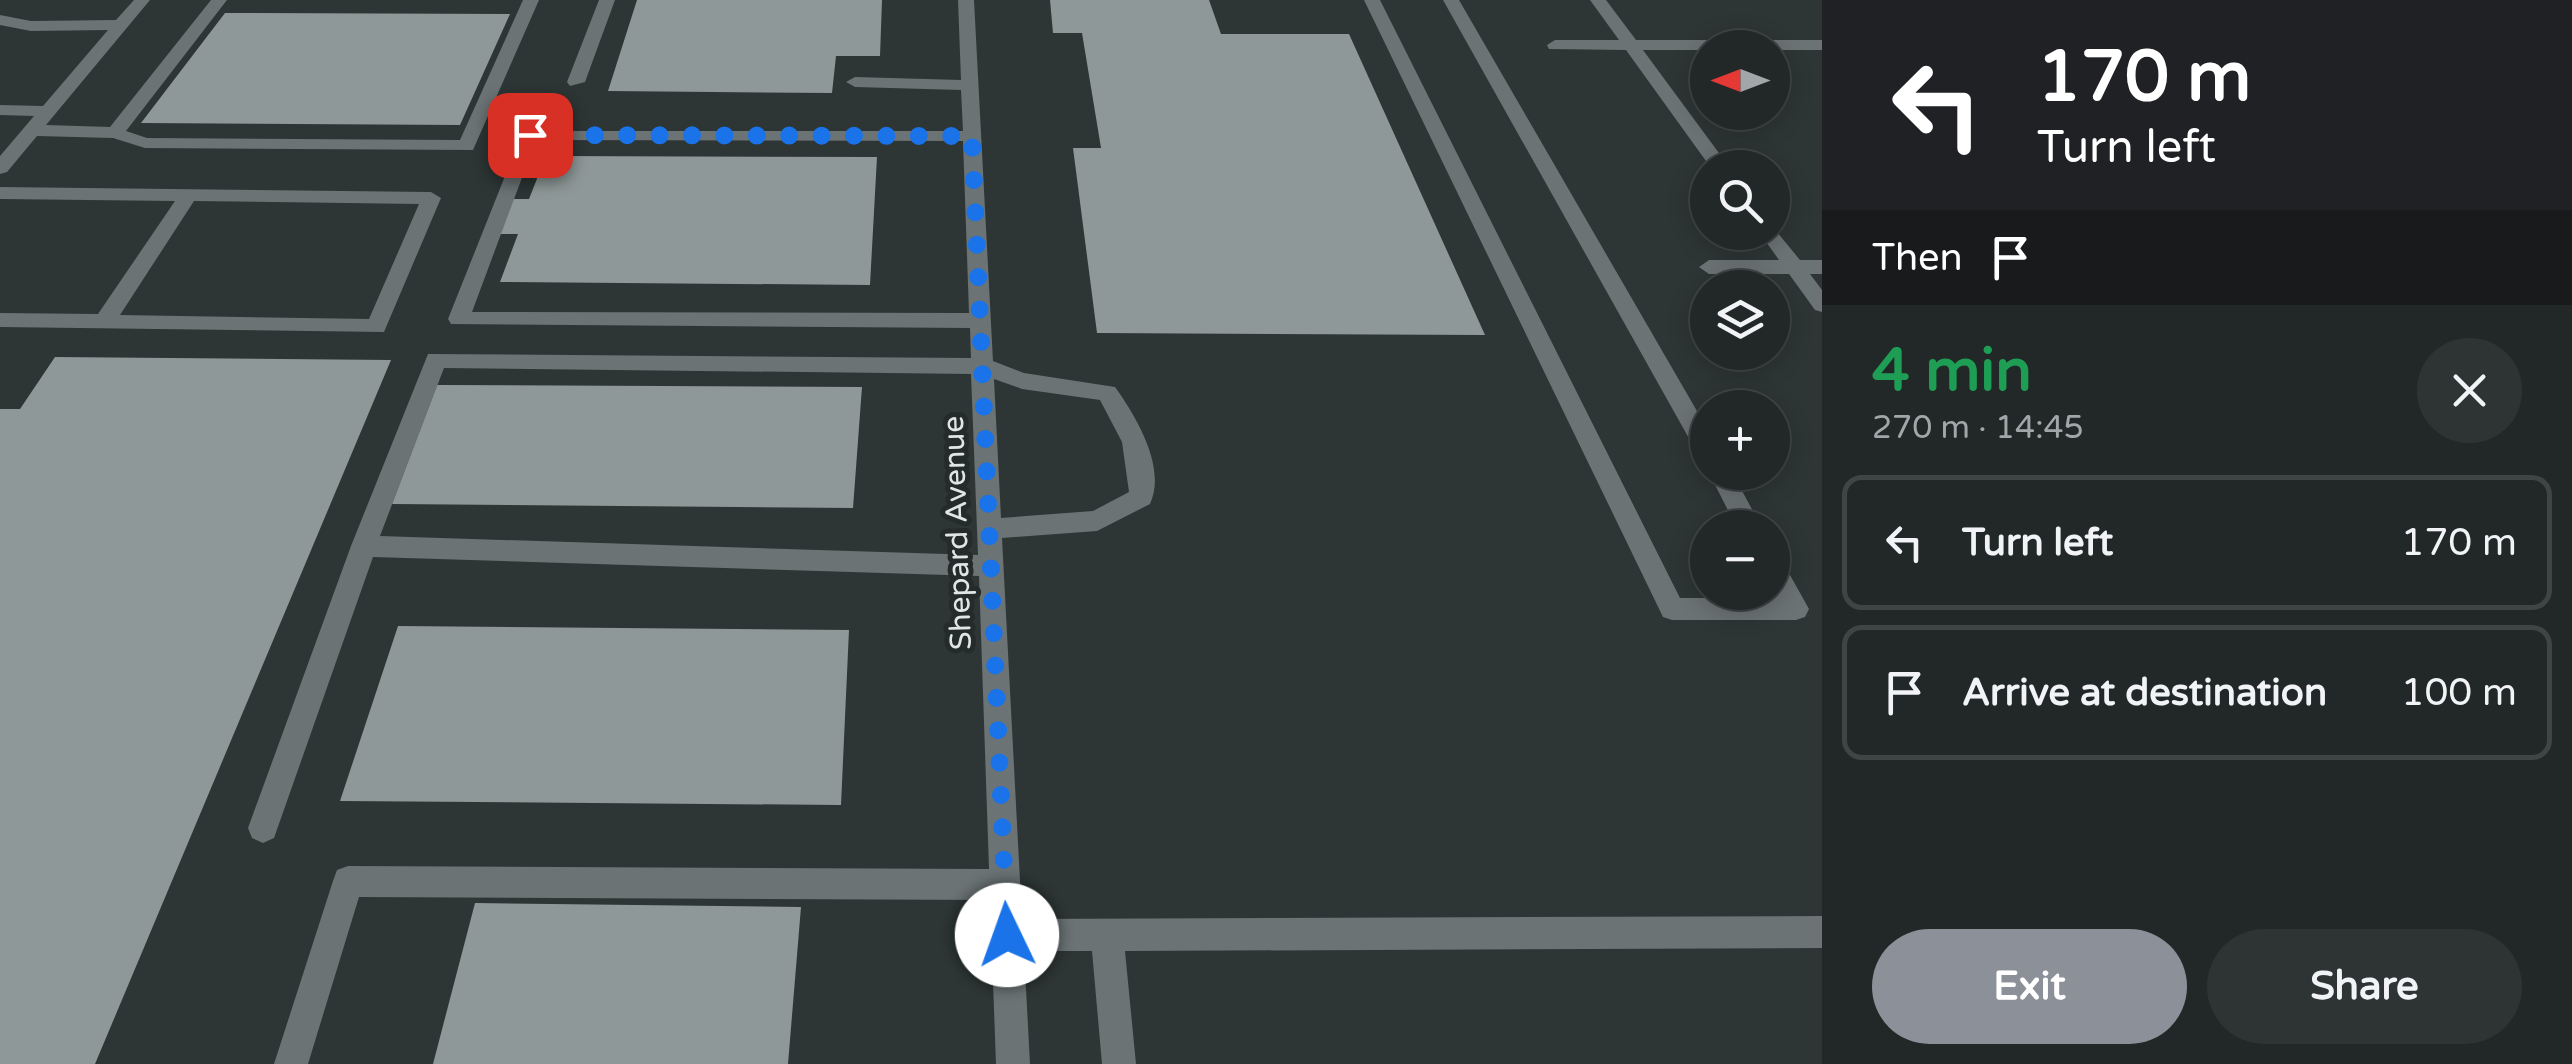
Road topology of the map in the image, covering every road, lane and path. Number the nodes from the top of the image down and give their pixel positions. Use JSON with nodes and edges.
{"nodes":[{"id":1,"x":142,"y":0,"type":"edge"},
{"id":2,"x":219,"y":0,"type":"edge"},
{"id":3,"x":530,"y":0,"type":"edge"},
{"id":4,"x":608,"y":0,"type":"edge"},
{"id":5,"x":966,"y":0,"type":"edge"},
{"id":6,"x":1372,"y":0,"type":"edge"},
{"id":7,"x":1452,"y":0,"type":"edge"},
{"id":8,"x":1598,"y":0,"type":"edge"},
{"id":9,"x":0,"y":20,"type":"edge"},
{"id":10,"x":120,"y":25,"type":"junction"},
{"id":11,"x":1822,"y":45,"type":"edge"},
{"id":12,"x":1555,"y":46,"type":"dead end"},
{"id":13,"x":1632,"y":46,"type":"junction"},
{"id":14,"x":576,"y":82,"type":"dead end"},
{"id":15,"x":855,"y":82,"type":"dead end"},
{"id":16,"x":970,"y":84,"type":"junction"},
{"id":17,"x":0,"y":110,"type":"edge"},
{"id":18,"x":49,"y":111,"type":"junction"},
{"id":19,"x":115,"y":133,"type":"junction"},
{"id":20,"x":28,"y":134,"type":"junction"},
{"id":21,"x":972,"y":136,"type":"junction"},
{"id":22,"x":0,"y":139,"type":"edge"},
{"id":23,"x":1708,"y":150,"type":"edge"},
{"id":24,"x":0,"y":168,"type":"edge"},
{"id":25,"x":0,"y":193,"type":"edge"},
{"id":26,"x":189,"y":195,"type":"junction"},
{"id":27,"x":1782,"y":250,"type":"edge"},
{"id":28,"x":1709,"y":267,"type":"dead end"},
{"id":29,"x":1794,"y":267,"type":"junction"},
{"id":30,"x":1822,"y":267,"type":"edge"},
{"id":31,"x":1822,"y":305,"type":"edge"},
{"id":32,"x":0,"y":320,"type":"edge"},
{"id":33,"x":980,"y":321,"type":"junction"},
{"id":34,"x":104,"y":322,"type":"junction"},
{"id":35,"x":982,"y":366,"type":"junction"},
{"id":36,"x":1690,"y":420,"type":"edge"},
{"id":37,"x":989,"y":529,"type":"junction"},
{"id":38,"x":364,"y":546,"type":"junction"},
{"id":39,"x":990,"y":566,"type":"junction"},
{"id":40,"x":1690,"y":609,"type":"edge"},
{"id":41,"x":264,"y":828,"type":"dead end"},
{"id":42,"x":1005,"y":885,"type":"junction"},
{"id":43,"x":1822,"y":932,"type":"edge"},
{"id":44,"x":1108,"y":934,"type":"junction"},
{"id":45,"x":1007,"y":935,"type":"junction"},
{"id":46,"x":290,"y":1064,"type":"edge"},
{"id":47,"x":1013,"y":1064,"type":"edge"},
{"id":48,"x":1119,"y":1064,"type":"edge"}],
"edges":[{"from":1,"to":10,"type":"street"},
{"from":2,"to":19,"type":"street"},
{"from":3,"to":19,"type":"street"},
{"from":4,"to":14,"type":"street"},
{"from":5,"to":16,"type":"street","name":"Shepard Avenue"},
{"from":6,"to":40,"type":"street"},
{"from":7,"to":36,"type":"street"},
{"from":8,"to":13,"type":"street"},
{"from":9,"to":10,"type":"street"},
{"from":10,"to":18,"type":"street"},
{"from":11,"to":13,"type":"street"},
{"from":12,"to":13,"type":"street"},
{"from":13,"to":23,"type":"street"},
{"from":15,"to":16,"type":"street"},
{"from":16,"to":21,"type":"street","name":"Shepard Avenue"},
{"from":17,"to":18,"type":"street"},
{"from":18,"to":20,"type":"street"},
{"from":19,"to":20,"type":"street"},
{"from":20,"to":22,"type":"street"},
{"from":20,"to":24,"type":"street"},
{"from":21,"to":33,"type":"street","name":"Shepard Avenue"},
{"from":21,"to":33,"type":"street"},
{"from":25,"to":26,"type":"street"},
{"from":26,"to":34,"type":"street"},
{"from":26,"to":34,"type":"street"},
{"from":27,"to":29,"type":"street"},
{"from":28,"to":29,"type":"street"},
{"from":29,"to":30,"type":"street"},
{"from":29,"to":31,"type":"street"},
{"from":32,"to":34,"type":"street"},
{"from":33,"to":35,"type":"street","name":"Shepard Avenue"},
{"from":35,"to":37,"type":"street","name":"Shepard Avenue"},
{"from":35,"to":37,"type":"street"},
{"from":35,"to":38,"type":"street"},
{"from":37,"to":39,"type":"street","name":"Shepard Avenue"},
{"from":38,"to":39,"type":"street"},
{"from":38,"to":41,"type":"street"},
{"from":39,"to":42,"type":"street","name":"Shepard Avenue"},
{"from":42,"to":45,"type":"street","name":"Shepard Avenue"},
{"from":42,"to":46,"type":"street"},
{"from":43,"to":44,"type":"street"},
{"from":44,"to":45,"type":"street"},
{"from":44,"to":48,"type":"street"},
{"from":45,"to":47,"type":"street","name":"Shepard Avenue"}]}
